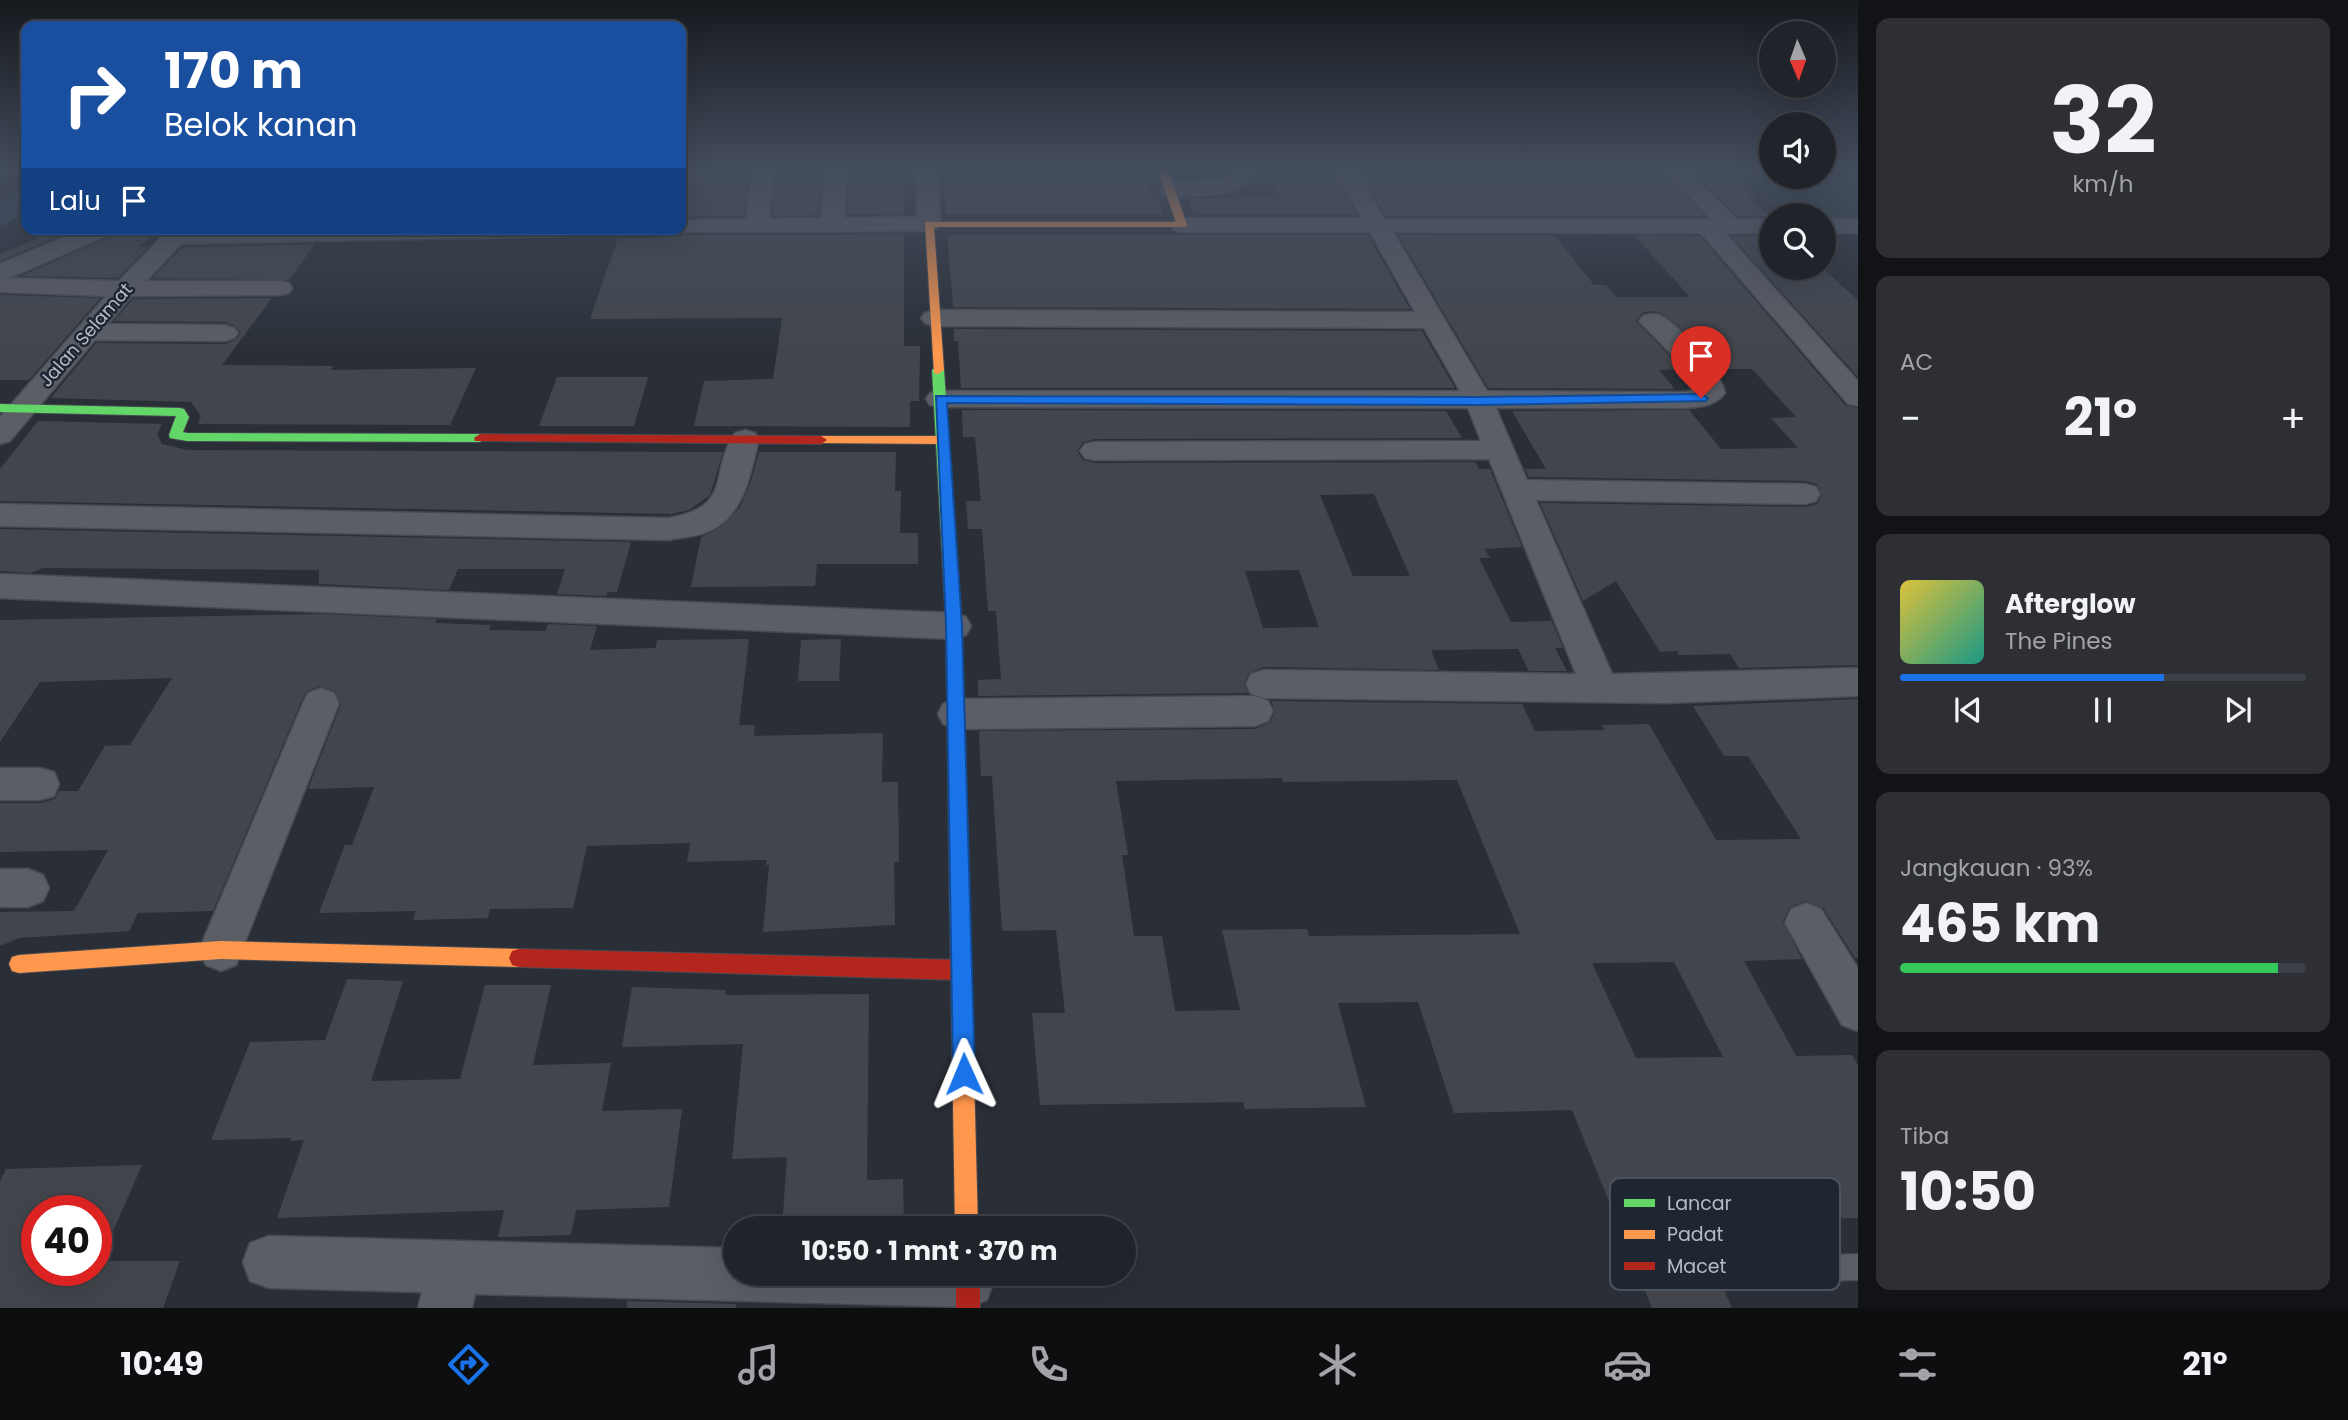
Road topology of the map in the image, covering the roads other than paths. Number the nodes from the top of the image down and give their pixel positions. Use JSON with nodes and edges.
{"nodes":[{"id":1,"x":929,"y":231,"type":"edge"},
{"id":2,"x":1381,"y":231,"type":"edge"},
{"id":3,"x":1722,"y":231,"type":"edge"},
{"id":4,"x":89,"y":235,"type":"edge"},
{"id":5,"x":176,"y":235,"type":"edge"},
{"id":6,"x":0,"y":273,"type":"edge"},
{"id":7,"x":0,"y":285,"type":"edge"},
{"id":8,"x":280,"y":288,"type":"dead end"},
{"id":9,"x":125,"y":289,"type":"junction"},
{"id":10,"x":934,"y":318,"type":"junction"},
{"id":11,"x":1434,"y":320,"type":"junction"},
{"id":12,"x":1652,"y":321,"type":"dead end"},
{"id":13,"x":88,"y":332,"type":"junction"},
{"id":14,"x":225,"y":333,"type":"dead end"},
{"id":15,"x":1858,"y":398,"type":"edge"},
{"id":16,"x":940,"y":399,"type":"junction"},
{"id":17,"x":1479,"y":401,"type":"junction"},
{"id":18,"x":12,"y":408,"type":"edge"},
{"id":19,"x":0,"y":435,"type":"edge"},
{"id":20,"x":744,"y":439,"type":"junction"},
{"id":21,"x":943,"y":440,"type":"junction"},
{"id":22,"x":1499,"y":450,"type":"junction"},
{"id":23,"x":1095,"y":451,"type":"dead end"},
{"id":24,"x":1517,"y":491,"type":"junction"},
{"id":25,"x":1805,"y":494,"type":"dead end"},
{"id":26,"x":0,"y":515,"type":"edge"},
{"id":27,"x":0,"y":586,"type":"edge"},
{"id":28,"x":954,"y":626,"type":"junction"},
{"id":29,"x":1858,"y":682,"type":"edge"},
{"id":30,"x":1600,"y":689,"type":"junction"},
{"id":31,"x":321,"y":703,"type":"dead end"},
{"id":32,"x":956,"y":714,"type":"junction"},
{"id":33,"x":0,"y":784,"type":"edge"},
{"id":34,"x":40,"y":784,"type":"dead end"},
{"id":35,"x":1805,"y":923,"type":"dead end"},
{"id":36,"x":221,"y":950,"type":"junction"},
{"id":37,"x":19,"y":964,"type":"dead end"},
{"id":38,"x":962,"y":971,"type":"junction"},
{"id":39,"x":1858,"y":1009,"type":"edge"},
{"id":40,"x":967,"y":1216,"type":"edge"},
{"id":41,"x":269,"y":1262,"type":"dead end"},
{"id":42,"x":1858,"y":1267,"type":"edge"},
{"id":43,"x":1840,"y":1268,"type":"edge"},
{"id":44,"x":450,"y":1288,"type":"edge"},
{"id":45,"x":968,"y":1288,"type":"edge"}],
"edges":[{"from":1,"to":10,"type":"street"},
{"from":2,"to":11,"type":"street"},
{"from":3,"to":15,"type":"street"},
{"from":4,"to":6,"type":"street"},
{"from":5,"to":9,"type":"street","name":"Jalan Selamat"},
{"from":7,"to":9,"type":"street"},
{"from":8,"to":9,"type":"street"},
{"from":9,"to":13,"type":"street","name":"Jalan Selamat"},
{"from":10,"to":11,"type":"street"},
{"from":10,"to":16,"type":"street"},
{"from":11,"to":17,"type":"street"},
{"from":12,"to":17,"type":"street"},
{"from":13,"to":14,"type":"street"},
{"from":13,"to":18,"type":"street","name":"Jalan Selamat"},
{"from":16,"to":17,"type":"street"},
{"from":16,"to":21,"type":"street"},
{"from":17,"to":22,"type":"street"},
{"from":18,"to":19,"type":"street","name":"Jalan Selamat"},
{"from":18,"to":20,"type":"street"},
{"from":20,"to":21,"type":"street"},
{"from":20,"to":26,"type":"street"},
{"from":21,"to":28,"type":"street"},
{"from":22,"to":23,"type":"street"},
{"from":22,"to":24,"type":"street"},
{"from":24,"to":25,"type":"street"},
{"from":24,"to":30,"type":"street"},
{"from":27,"to":28,"type":"street"},
{"from":28,"to":32,"type":"street"},
{"from":29,"to":30,"type":"street"},
{"from":30,"to":32,"type":"street"},
{"from":31,"to":36,"type":"street"},
{"from":32,"to":38,"type":"street"},
{"from":33,"to":34,"type":"street"},
{"from":35,"to":39,"type":"street"},
{"from":36,"to":37,"type":"street"},
{"from":36,"to":38,"type":"street"},
{"from":38,"to":40,"type":"street"},
{"from":41,"to":44,"type":"street"},
{"from":42,"to":43,"type":"lane"},
{"from":44,"to":45,"type":"street"}]}
